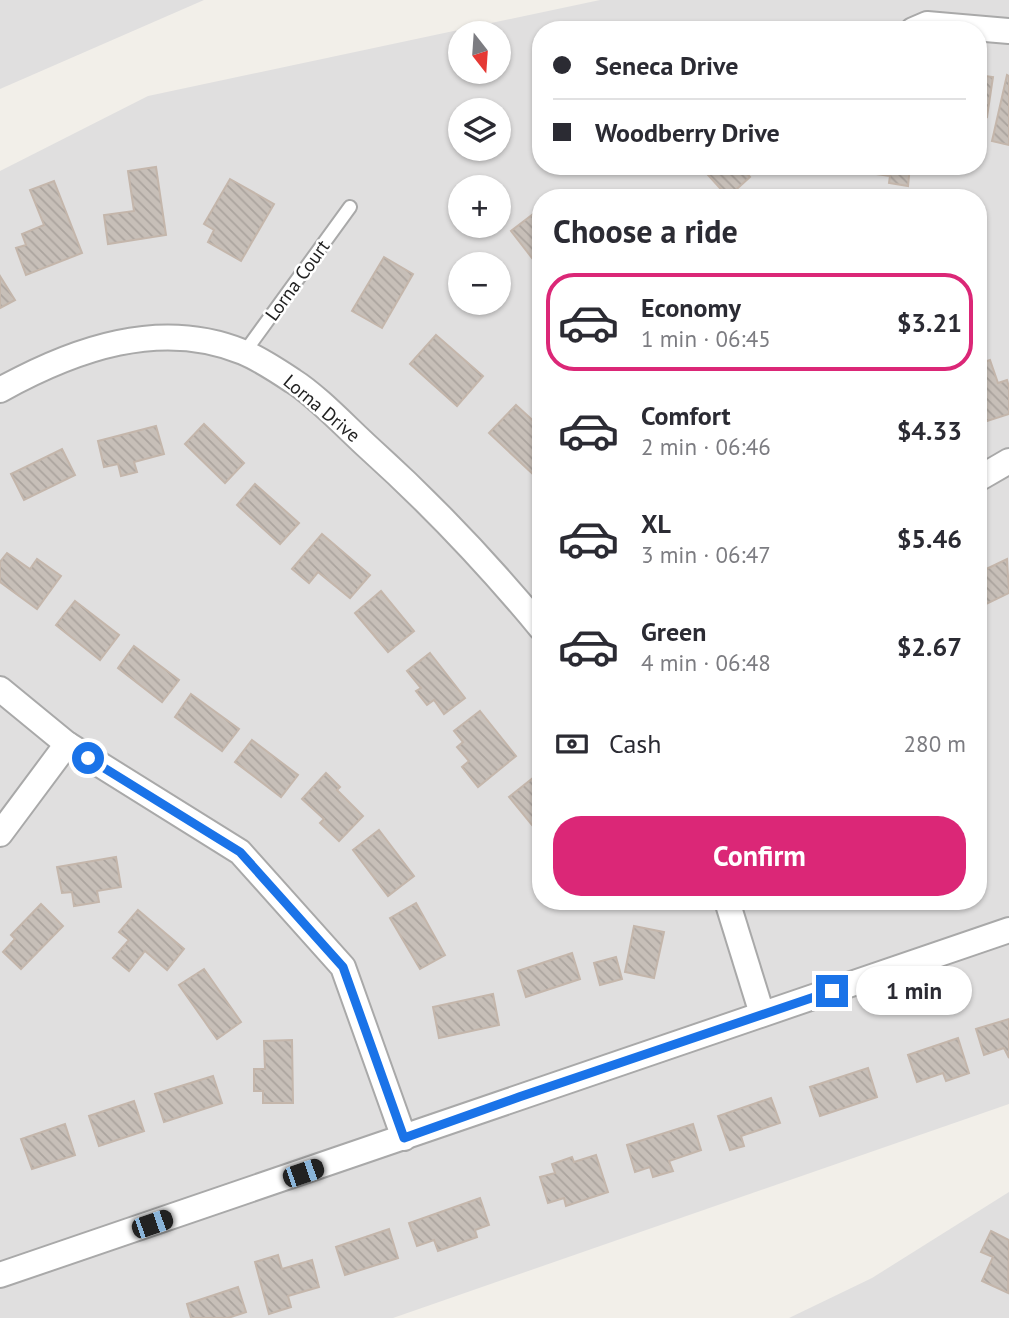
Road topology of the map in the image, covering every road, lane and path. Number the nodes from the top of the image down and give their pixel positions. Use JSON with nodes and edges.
{"nodes":[{"id":1,"x":987,"y":29,"type":"edge"},
{"id":2,"x":1009,"y":31,"type":"edge"},
{"id":3,"x":350,"y":207,"type":"dead end"},
{"id":4,"x":244,"y":352,"type":"junction"},
{"id":5,"x":0,"y":390,"type":"edge"},
{"id":6,"x":1009,"y":461,"type":"edge"},
{"id":7,"x":987,"y":474,"type":"edge"},
{"id":8,"x":532,"y":618,"type":"edge"},
{"id":9,"x":0,"y":689,"type":"edge"},
{"id":10,"x":67,"y":744,"type":"junction"},
{"id":11,"x":0,"y":834,"type":"edge"},
{"id":12,"x":730,"y":910,"type":"edge"},
{"id":13,"x":1009,"y":930,"type":"edge"},
{"id":14,"x":762,"y":1014,"type":"junction"},
{"id":15,"x":404,"y":1138,"type":"junction"},
{"id":16,"x":0,"y":1275,"type":"edge"}],
"edges":[{"from":1,"to":2,"type":"street"},
{"from":3,"to":4,"type":"lane","name":"Lorna Court"},
{"from":4,"to":5,"type":"street","name":"Lorna Drive"},
{"from":4,"to":8,"type":"street","name":"Lorna Drive"},
{"from":6,"to":7,"type":"street"},
{"from":9,"to":10,"type":"street"},
{"from":10,"to":11,"type":"street"},
{"from":10,"to":15,"type":"street"},
{"from":12,"to":14,"type":"street"},
{"from":13,"to":14,"type":"street"},
{"from":14,"to":15,"type":"street"},
{"from":15,"to":16,"type":"street"}]}
